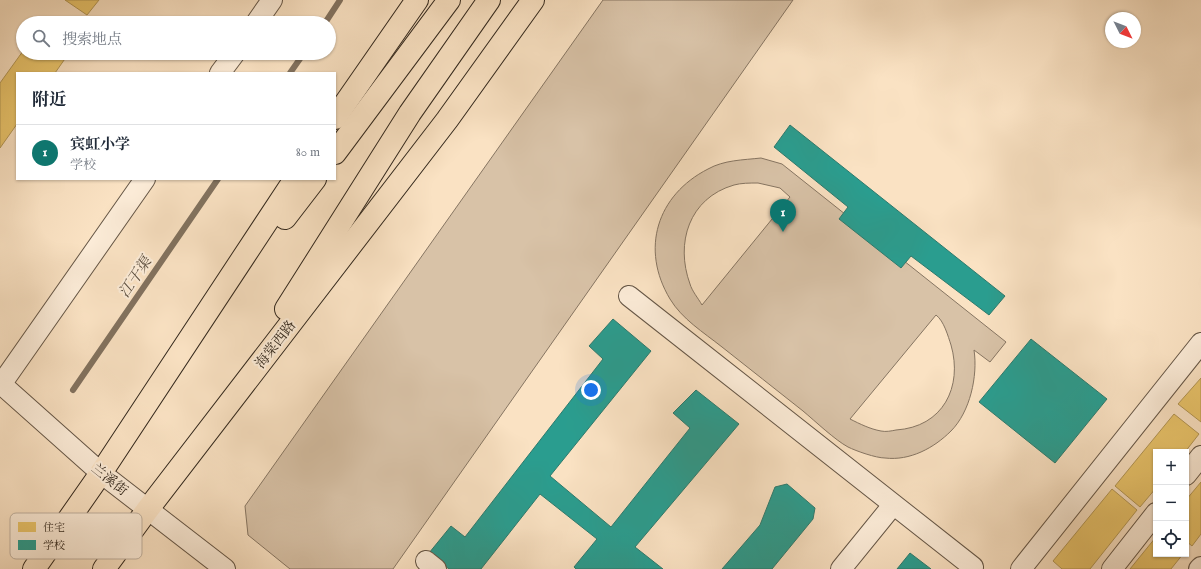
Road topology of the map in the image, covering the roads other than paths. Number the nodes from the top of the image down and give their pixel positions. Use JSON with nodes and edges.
{"nodes":[{"id":1,"x":272,"y":0,"type":"edge"},
{"id":2,"x":417,"y":0,"type":"edge"},
{"id":3,"x":449,"y":0,"type":"edge"},
{"id":4,"x":489,"y":0,"type":"edge"},
{"id":5,"x":533,"y":0,"type":"edge"},
{"id":6,"x":261,"y":16,"type":"edge"},
{"id":7,"x":229,"y":60,"type":"edge"},
{"id":8,"x":221,"y":72,"type":"edge"},
{"id":9,"x":341,"y":110,"type":"edge"},
{"id":10,"x":336,"y":152,"type":"edge"},
{"id":11,"x":144,"y":180,"type":"edge"},
{"id":12,"x":294,"y":180,"type":"edge"},
{"id":13,"x":314,"y":180,"type":"edge"},
{"id":14,"x":629,"y":296,"type":"dead end"},
{"id":15,"x":1201,"y":343,"type":"edge"},
{"id":16,"x":163,"y":379,"type":"junction"},
{"id":17,"x":0,"y":385,"type":"edge"},
{"id":18,"x":210,"y":428,"type":"junction"},
{"id":19,"x":1201,"y":456,"type":"edge"},
{"id":20,"x":1189,"y":471,"type":"edge"},
{"id":21,"x":101,"y":473,"type":"junction"},
{"id":22,"x":893,"y":505,"type":"junction"},
{"id":23,"x":148,"y":509,"type":"junction"},
{"id":24,"x":73,"y":513,"type":"edge"},
{"id":25,"x":142,"y":517,"type":"edge"},
{"id":26,"x":1153,"y":517,"type":"edge"},
{"id":27,"x":41,"y":559,"type":"edge"},
{"id":28,"x":111,"y":559,"type":"edge"},
{"id":29,"x":973,"y":567,"type":"dead end"},
{"id":30,"x":1201,"y":567,"type":"edge"},
{"id":31,"x":34,"y":569,"type":"edge"},
{"id":32,"x":104,"y":569,"type":"edge"},
{"id":33,"x":225,"y":569,"type":"edge"},
{"id":34,"x":841,"y":569,"type":"edge"},
{"id":35,"x":1021,"y":569,"type":"edge"},
{"id":36,"x":1112,"y":569,"type":"edge"},
{"id":37,"x":1199,"y":569,"type":"edge"}],
"edges":[{"from":1,"to":6,"type":"street"},
{"from":2,"to":9,"type":"main road"},
{"from":3,"to":10,"type":"main road"},
{"from":4,"to":18,"type":"main road"},
{"from":5,"to":18,"type":"main road","name":"海棠西路"},
{"from":7,"to":8,"type":"street"},
{"from":11,"to":17,"type":"street"},
{"from":12,"to":16,"type":"main road"},
{"from":13,"to":16,"type":"main road"},
{"from":14,"to":22,"type":"street"},
{"from":15,"to":35,"type":"street"},
{"from":16,"to":21,"type":"main road"},
{"from":17,"to":21,"type":"street","name":"兰溪街"},
{"from":18,"to":23,"type":"main road","name":"海棠西路"},
{"from":19,"to":20,"type":"street"},
{"from":21,"to":23,"type":"street","name":"兰溪街"},
{"from":21,"to":24,"type":"main road"},
{"from":22,"to":29,"type":"street"},
{"from":22,"to":34,"type":"street"},
{"from":23,"to":25,"type":"main road","name":"海棠西路"},
{"from":23,"to":33,"type":"street","name":"兰溪街"},
{"from":26,"to":36,"type":"street"},
{"from":27,"to":31,"type":"main road"},
{"from":28,"to":32,"type":"main road","name":"海棠西路"},
{"from":30,"to":37,"type":"street"}]}
